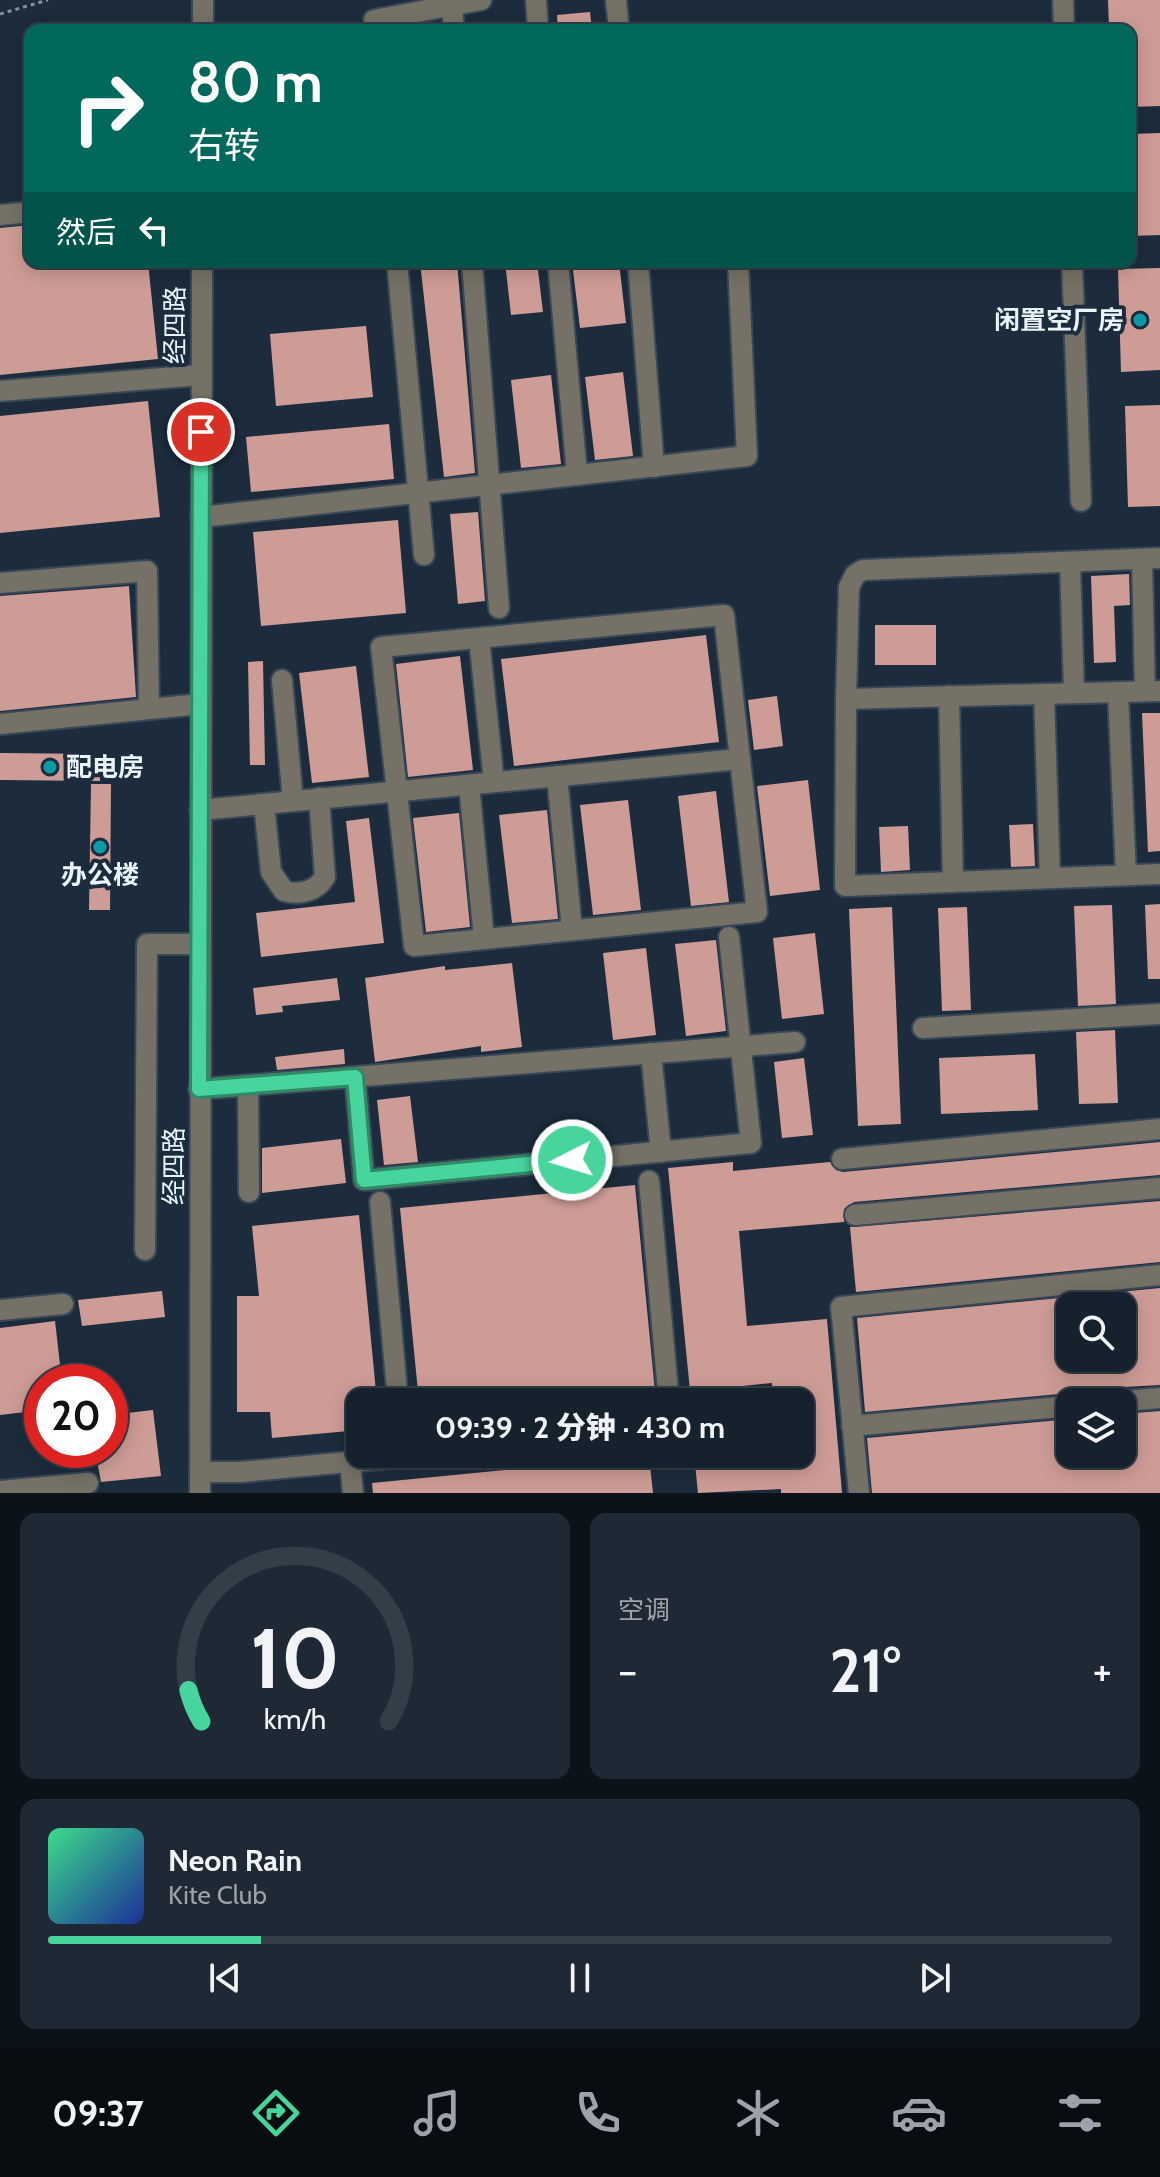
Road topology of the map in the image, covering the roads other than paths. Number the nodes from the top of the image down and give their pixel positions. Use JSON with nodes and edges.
{"nodes":[{"id":1,"x":203,"y":0,"type":"edge"},
{"id":2,"x":481,"y":0,"type":"edge"},
{"id":3,"x":536,"y":0,"type":"edge"},
{"id":4,"x":616,"y":0,"type":"edge"},
{"id":5,"x":1063,"y":0,"type":"edge"},
{"id":6,"x":452,"y":6,"type":"junction"},
{"id":7,"x":374,"y":17,"type":"edge"},
{"id":8,"x":203,"y":24,"type":"edge"},
{"id":9,"x":454,"y":24,"type":"edge"},
{"id":10,"x":538,"y":24,"type":"edge"},
{"id":11,"x":618,"y":24,"type":"edge"},
{"id":12,"x":1064,"y":24,"type":"edge"},
{"id":13,"x":24,"y":213,"type":"edge"},
{"id":14,"x":0,"y":215,"type":"edge"},
{"id":15,"x":202,"y":268,"type":"edge"},
{"id":16,"x":398,"y":268,"type":"edge"},
{"id":17,"x":472,"y":268,"type":"edge"},
{"id":18,"x":559,"y":268,"type":"edge"},
{"id":19,"x":638,"y":268,"type":"edge"},
{"id":20,"x":738,"y":268,"type":"edge"},
{"id":21,"x":1072,"y":268,"type":"edge"},
{"id":22,"x":201,"y":375,"type":"junction"},
{"id":23,"x":0,"y":391,"type":"edge"},
{"id":24,"x":654,"y":467,"type":"junction"},
{"id":25,"x":577,"y":475,"type":"junction"},
{"id":26,"x":489,"y":485,"type":"junction"},
{"id":27,"x":418,"y":493,"type":"junction"},
{"id":28,"x":1081,"y":501,"type":"dead end"},
{"id":29,"x":201,"y":517,"type":"junction"},
{"id":30,"x":424,"y":555,"type":"dead end"},
{"id":31,"x":1151,"y":559,"type":"edge"},
{"id":32,"x":1070,"y":562,"type":"junction"},
{"id":33,"x":0,"y":583,"type":"edge"},
{"id":34,"x":499,"y":608,"type":"dead end"},
{"id":35,"x":479,"y":638,"type":"junction"},
{"id":36,"x":282,"y":680,"type":"dead end"},
{"id":37,"x":1153,"y":691,"type":"edge"},
{"id":38,"x":1118,"y":692,"type":"junction"},
{"id":39,"x":1074,"y":693,"type":"junction"},
{"id":40,"x":1044,"y":694,"type":"junction"},
{"id":41,"x":949,"y":696,"type":"junction"},
{"id":42,"x":846,"y":699,"type":"junction"},
{"id":43,"x":200,"y":704,"type":"junction"},
{"id":44,"x":149,"y":709,"type":"junction"},
{"id":45,"x":0,"y":724,"type":"edge"},
{"id":46,"x":740,"y":759,"type":"junction"},
{"id":47,"x":557,"y":776,"type":"junction"},
{"id":48,"x":494,"y":782,"type":"junction"},
{"id":49,"x":469,"y":785,"type":"junction"},
{"id":50,"x":397,"y":791,"type":"junction"},
{"id":51,"x":319,"y":798,"type":"junction"},
{"id":52,"x":293,"y":801,"type":"junction"},
{"id":53,"x":264,"y":804,"type":"junction"},
{"id":54,"x":200,"y":810,"type":"junction"},
{"id":55,"x":1160,"y":874,"type":"edge"},
{"id":56,"x":1126,"y":875,"type":"junction"},
{"id":57,"x":1050,"y":878,"type":"junction"},
{"id":58,"x":953,"y":882,"type":"junction"},
{"id":59,"x":572,"y":930,"type":"junction"},
{"id":60,"x":729,"y":937,"type":"dead end"},
{"id":61,"x":484,"y":939,"type":"junction"},
{"id":62,"x":200,"y":944,"type":"junction"},
{"id":63,"x":1160,"y":1014,"type":"edge"},
{"id":64,"x":923,"y":1028,"type":"dead end"},
{"id":65,"x":795,"y":1042,"type":"dead end"},
{"id":66,"x":740,"y":1046,"type":"junction"},
{"id":67,"x":651,"y":1053,"type":"junction"},
{"id":68,"x":355,"y":1077,"type":"junction"},
{"id":69,"x":248,"y":1085,"type":"junction"},
{"id":70,"x":199,"y":1089,"type":"junction"},
{"id":71,"x":1160,"y":1129,"type":"edge"},
{"id":72,"x":661,"y":1152,"type":"junction"},
{"id":73,"x":842,"y":1159,"type":"dead end"},
{"id":74,"x":649,"y":1181,"type":"dead end"},
{"id":75,"x":1160,"y":1188,"type":"edge"},
{"id":76,"x":249,"y":1192,"type":"dead end"},
{"id":77,"x":380,"y":1202,"type":"dead end"},
{"id":78,"x":855,"y":1215,"type":"dead end"},
{"id":79,"x":145,"y":1250,"type":"dead end"},
{"id":80,"x":1160,"y":1275,"type":"edge"},
{"id":81,"x":63,"y":1304,"type":"dead end"},
{"id":82,"x":0,"y":1310,"type":"edge"},
{"id":83,"x":397,"y":1388,"type":"edge"},
{"id":84,"x":668,"y":1388,"type":"edge"},
{"id":85,"x":1160,"y":1398,"type":"edge"},
{"id":86,"x":1136,"y":1400,"type":"edge"},
{"id":87,"x":1056,"y":1407,"type":"edge"},
{"id":88,"x":852,"y":1426,"type":"junction"},
{"id":89,"x":346,"y":1462,"type":"edge"},
{"id":90,"x":351,"y":1468,"type":"edge"},
{"id":91,"x":88,"y":1483,"type":"dead end"},
{"id":92,"x":201,"y":1483,"type":"edge"},
{"id":93,"x":0,"y":1491,"type":"edge"},
{"id":94,"x":353,"y":1493,"type":"edge"},
{"id":95,"x":859,"y":1493,"type":"edge"}],
"edges":[{"from":1,"to":8,"type":"street"},
{"from":2,"to":6,"type":"street"},
{"from":3,"to":10,"type":"street"},
{"from":4,"to":11,"type":"street"},
{"from":5,"to":12,"type":"street"},
{"from":6,"to":7,"type":"street"},
{"from":6,"to":9,"type":"street"},
{"from":13,"to":14,"type":"street"},
{"from":15,"to":22,"type":"street","name":"经四路"},
{"from":16,"to":27,"type":"street"},
{"from":17,"to":26,"type":"street"},
{"from":18,"to":25,"type":"street"},
{"from":19,"to":24,"type":"street"},
{"from":20,"to":24,"type":"street"},
{"from":21,"to":28,"type":"street"},
{"from":22,"to":23,"type":"street"},
{"from":22,"to":29,"type":"street","name":"经四路"},
{"from":24,"to":25,"type":"street"},
{"from":25,"to":26,"type":"street"},
{"from":26,"to":27,"type":"street"},
{"from":26,"to":34,"type":"street"},
{"from":27,"to":29,"type":"street"},
{"from":27,"to":30,"type":"street"},
{"from":29,"to":43,"type":"street","name":"经四路"},
{"from":31,"to":32,"type":"street"},
{"from":31,"to":37,"type":"street"},
{"from":32,"to":39,"type":"street"},
{"from":32,"to":42,"type":"street"},
{"from":33,"to":44,"type":"street"},
{"from":35,"to":46,"type":"street"},
{"from":35,"to":48,"type":"street"},
{"from":35,"to":50,"type":"street"},
{"from":36,"to":52,"type":"street"},
{"from":37,"to":38,"type":"street"},
{"from":38,"to":39,"type":"street"},
{"from":38,"to":56,"type":"street"},
{"from":39,"to":40,"type":"street"},
{"from":40,"to":41,"type":"street"},
{"from":40,"to":57,"type":"street"},
{"from":41,"to":42,"type":"street"},
{"from":41,"to":58,"type":"street"},
{"from":42,"to":58,"type":"street"},
{"from":43,"to":44,"type":"street"},
{"from":43,"to":54,"type":"street","name":"经四路"},
{"from":44,"to":45,"type":"street"},
{"from":46,"to":47,"type":"street"},
{"from":46,"to":59,"type":"street"},
{"from":47,"to":48,"type":"street"},
{"from":47,"to":59,"type":"street"},
{"from":48,"to":49,"type":"street"},
{"from":49,"to":50,"type":"street"},
{"from":49,"to":61,"type":"street"},
{"from":50,"to":51,"type":"street"},
{"from":50,"to":61,"type":"street"},
{"from":51,"to":52,"type":"street"},
{"from":51,"to":53,"type":"street"},
{"from":52,"to":53,"type":"street"},
{"from":53,"to":54,"type":"street"},
{"from":54,"to":62,"type":"street","name":"经四路"},
{"from":55,"to":56,"type":"street"},
{"from":56,"to":57,"type":"street"},
{"from":57,"to":58,"type":"street"},
{"from":59,"to":61,"type":"street"},
{"from":60,"to":66,"type":"street"},
{"from":62,"to":70,"type":"street","name":"经四路"},
{"from":62,"to":79,"type":"street"},
{"from":63,"to":64,"type":"street"},
{"from":65,"to":66,"type":"street"},
{"from":66,"to":67,"type":"street"},
{"from":66,"to":72,"type":"street"},
{"from":67,"to":68,"type":"street"},
{"from":67,"to":72,"type":"street"},
{"from":68,"to":69,"type":"street"},
{"from":68,"to":72,"type":"street"},
{"from":69,"to":70,"type":"street"},
{"from":69,"to":76,"type":"street"},
{"from":70,"to":92,"type":"street","name":"经四路"},
{"from":71,"to":73,"type":"street"},
{"from":74,"to":84,"type":"street"},
{"from":75,"to":78,"type":"street"},
{"from":77,"to":83,"type":"street"},
{"from":80,"to":88,"type":"street"},
{"from":81,"to":82,"type":"street"},
{"from":85,"to":86,"type":"street"},
{"from":87,"to":88,"type":"street"},
{"from":88,"to":95,"type":"street"},
{"from":89,"to":92,"type":"street"},
{"from":90,"to":94,"type":"street"},
{"from":91,"to":93,"type":"street"}]}
